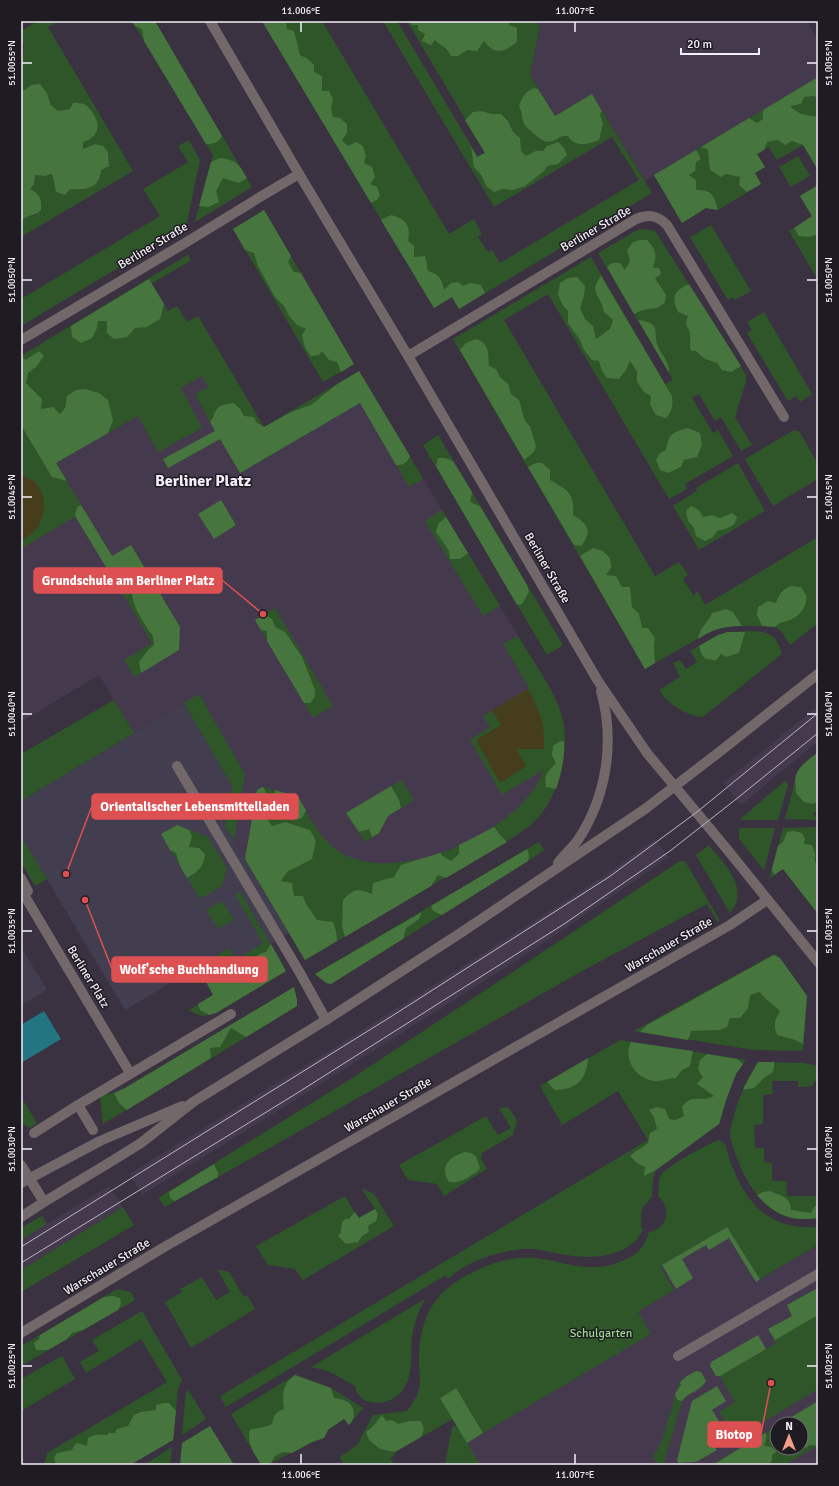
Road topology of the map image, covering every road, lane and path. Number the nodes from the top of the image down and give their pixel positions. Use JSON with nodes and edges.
{"nodes":[{"id":1,"x":210,"y":21,"type":"edge"},
{"id":2,"x":299,"y":174,"type":"junction"},
{"id":3,"x":21,"y":340,"type":"edge"},
{"id":4,"x":408,"y":356,"type":"junction"},
{"id":5,"x":784,"y":417,"type":"dead end"},
{"id":6,"x":818,"y":674,"type":"edge"},
{"id":7,"x":598,"y":681,"type":"junction"},
{"id":8,"x":177,"y":766,"type":"dead end"},
{"id":9,"x":674,"y":786,"type":"junction"},
{"id":10,"x":549,"y":873,"type":"junction"},
{"id":11,"x":21,"y":878,"type":"edge"},
{"id":12,"x":22,"y":894,"type":"edge"},
{"id":13,"x":767,"y":900,"type":"junction"},
{"id":14,"x":818,"y":962,"type":"edge"},
{"id":15,"x":231,"y":1014,"type":"dead end"},
{"id":16,"x":326,"y":1020,"type":"junction"},
{"id":17,"x":130,"y":1073,"type":"junction"},
{"id":18,"x":193,"y":1102,"type":"junction"},
{"id":19,"x":78,"y":1105,"type":"junction"},
{"id":20,"x":93,"y":1130,"type":"dead end"},
{"id":21,"x":34,"y":1133,"type":"dead end"},
{"id":22,"x":21,"y":1165,"type":"edge"},
{"id":23,"x":25,"y":1181,"type":"edge"},
{"id":24,"x":44,"y":1202,"type":"junction"},
{"id":25,"x":21,"y":1217,"type":"edge"},
{"id":26,"x":818,"y":1274,"type":"edge"},
{"id":27,"x":21,"y":1333,"type":"edge"},
{"id":28,"x":678,"y":1356,"type":"dead end"}],
"edges":[{"from":1,"to":2,"type":"street","name":"Berliner Straße"},
{"from":2,"to":3,"type":"street","name":"Berliner Straße"},
{"from":2,"to":4,"type":"street","name":"Berliner Straße"},
{"from":4,"to":5,"type":"street","name":"Berliner Straße"},
{"from":4,"to":7,"type":"street","name":"Berliner Straße"},
{"from":6,"to":9,"type":"street"},
{"from":7,"to":9,"type":"street","name":"Berliner Straße"},
{"from":7,"to":10,"type":"street"},
{"from":8,"to":16,"type":"street"},
{"from":9,"to":10,"type":"street"},
{"from":9,"to":13,"type":"street"},
{"from":10,"to":16,"type":"street"},
{"from":11,"to":12,"type":"street","name":"Berliner Platz"},
{"from":12,"to":17,"type":"street","name":"Berliner Platz"},
{"from":13,"to":14,"type":"street"},
{"from":13,"to":27,"type":"street","name":"Warschauer Straße"},
{"from":15,"to":17,"type":"street"},
{"from":16,"to":18,"type":"street"},
{"from":17,"to":19,"type":"street"},
{"from":18,"to":23,"type":"street"},
{"from":18,"to":24,"type":"street"},
{"from":19,"to":20,"type":"street"},
{"from":19,"to":21,"type":"street"},
{"from":22,"to":23,"type":"street"},
{"from":23,"to":24,"type":"street"},
{"from":24,"to":25,"type":"street"},
{"from":26,"to":28,"type":"street"}]}
